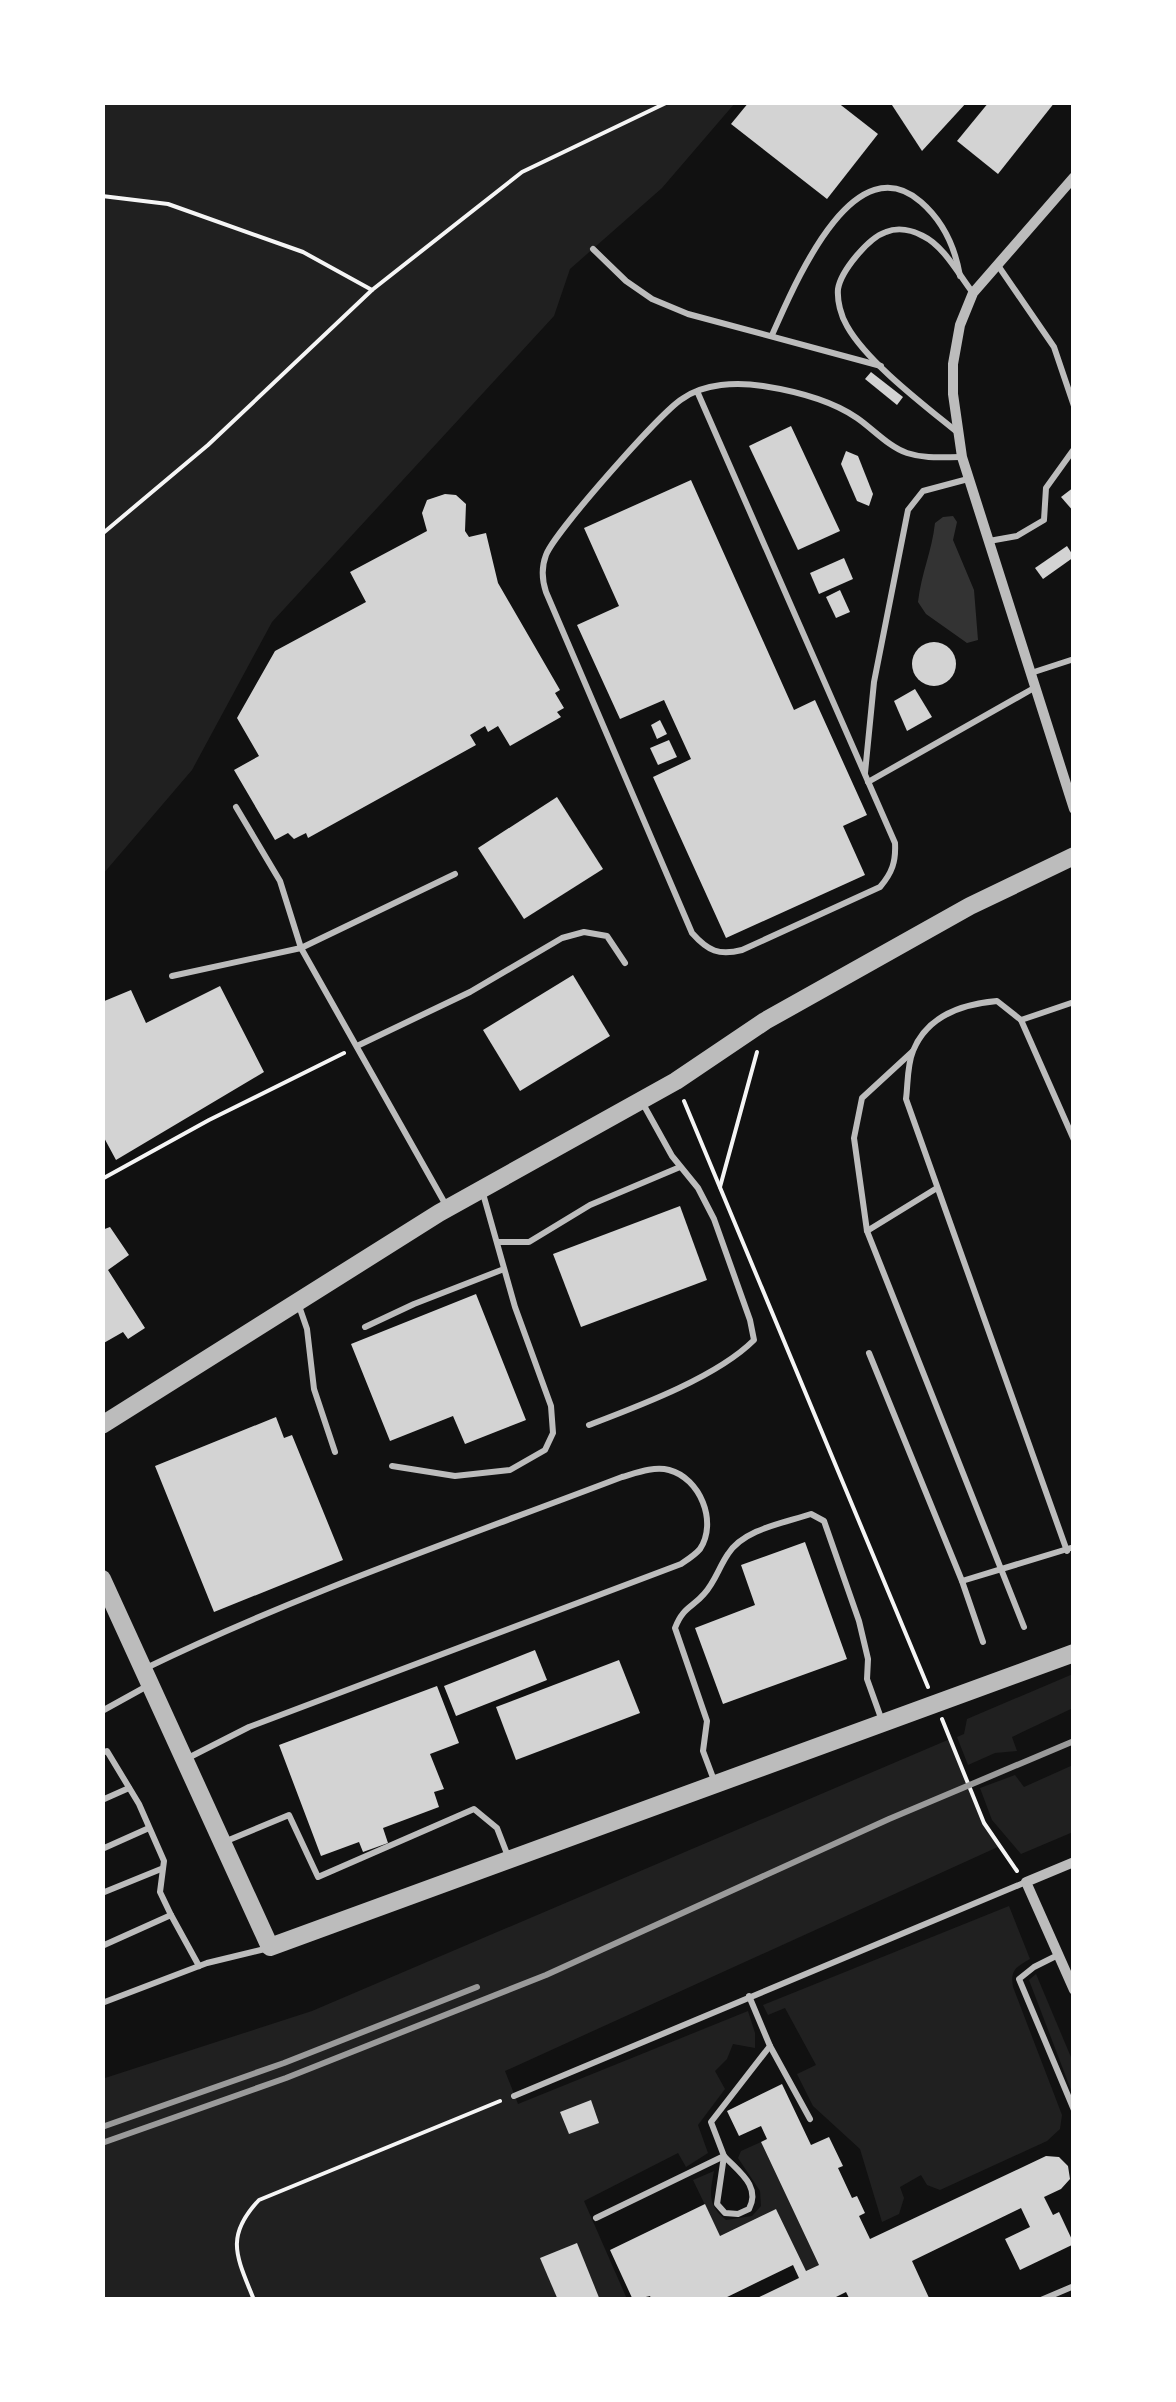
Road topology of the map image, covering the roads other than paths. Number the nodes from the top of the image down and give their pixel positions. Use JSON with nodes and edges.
{"nodes":[{"id":1,"x":1074,"y":177,"type":"edge"},
{"id":2,"x":592,"y":249,"type":"dead end"},
{"id":3,"x":998,"y":264,"type":"junction"},
{"id":4,"x":961,"y":277,"type":"junction"},
{"id":5,"x":973,"y":293,"type":"junction"},
{"id":6,"x":772,"y":335,"type":"junction"},
{"id":7,"x":882,"y":366,"type":"junction"},
{"id":8,"x":697,"y":391,"type":"junction"},
{"id":9,"x":1074,"y":406,"type":"edge"},
{"id":10,"x":957,"y":432,"type":"junction"},
{"id":11,"x":1074,"y":448,"type":"edge"},
{"id":12,"x":962,"y":456,"type":"junction"},
{"id":13,"x":969,"y":479,"type":"junction"},
{"id":14,"x":989,"y":541,"type":"junction"},
{"id":15,"x":1074,"y":658,"type":"edge"},
{"id":16,"x":1031,"y":673,"type":"junction"},
{"id":17,"x":1036,"y":688,"type":"junction"},
{"id":18,"x":867,"y":778,"type":"junction"},
{"id":19,"x":236,"y":807,"type":"dead end"},
{"id":20,"x":1074,"y":809,"type":"edge"},
{"id":21,"x":1074,"y":856,"type":"edge"},
{"id":22,"x":455,"y":874,"type":"dead end"},
{"id":23,"x":301,"y":948,"type":"junction"},
{"id":24,"x":625,"y":964,"type":"dead end"},
{"id":25,"x":172,"y":976,"type":"dead end"},
{"id":26,"x":1074,"y":1002,"type":"edge"},
{"id":27,"x":1021,"y":1020,"type":"junction"},
{"id":28,"x":357,"y":1046,"type":"junction"},
{"id":29,"x":913,"y":1051,"type":"junction"},
{"id":30,"x":641,"y":1100,"type":"junction"},
{"id":31,"x":1074,"y":1140,"type":"edge"},
{"id":32,"x":680,"y":1166,"type":"junction"},
{"id":33,"x":938,"y":1188,"type":"junction"},
{"id":34,"x":481,"y":1189,"type":"junction"},
{"id":35,"x":448,"y":1208,"type":"junction"},
{"id":36,"x":867,"y":1230,"type":"junction"},
{"id":37,"x":498,"y":1242,"type":"junction"},
{"id":38,"x":504,"y":1270,"type":"junction"},
{"id":39,"x":298,"y":1302,"type":"junction"},
{"id":40,"x":365,"y":1327,"type":"dead end"},
{"id":41,"x":870,"y":1353,"type":"dead end"},
{"id":42,"x":102,"y":1424,"type":"edge"},
{"id":43,"x":588,"y":1425,"type":"dead end"},
{"id":44,"x":335,"y":1452,"type":"dead end"},
{"id":45,"x":392,"y":1466,"type":"dead end"},
{"id":46,"x":1070,"y":1549,"type":"edge"},
{"id":47,"x":1000,"y":1570,"type":"junction"},
{"id":48,"x":102,"y":1579,"type":"edge"},
{"id":49,"x":962,"y":1581,"type":"junction"},
{"id":50,"x":1024,"y":1627,"type":"dead end"},
{"id":51,"x":983,"y":1642,"type":"dead end"},
{"id":52,"x":1074,"y":1654,"type":"edge"},
{"id":53,"x":147,"y":1677,"type":"junction"},
{"id":54,"x":102,"y":1711,"type":"edge"},
{"id":55,"x":883,"y":1722,"type":"junction"},
{"id":56,"x":102,"y":1741,"type":"edge"},
{"id":57,"x":105,"y":1752,"type":"edge"},
{"id":58,"x":185,"y":1760,"type":"junction"},
{"id":59,"x":716,"y":1784,"type":"junction"},
{"id":60,"x":129,"y":1788,"type":"junction"},
{"id":61,"x":102,"y":1800,"type":"edge"},
{"id":62,"x":150,"y":1828,"type":"junction"},
{"id":63,"x":222,"y":1843,"type":"junction"},
{"id":64,"x":102,"y":1849,"type":"edge"},
{"id":65,"x":509,"y":1860,"type":"junction"},
{"id":66,"x":1074,"y":1862,"type":"edge"},
{"id":67,"x":162,"y":1868,"type":"junction"},
{"id":68,"x":1026,"y":1882,"type":"junction"},
{"id":69,"x":102,"y":1892,"type":"edge"},
{"id":70,"x":171,"y":1914,"type":"junction"},
{"id":71,"x":102,"y":1946,"type":"edge"},
{"id":72,"x":270,"y":1947,"type":"junction"},
{"id":73,"x":1058,"y":1955,"type":"junction"},
{"id":74,"x":200,"y":1966,"type":"junction"},
{"id":75,"x":1074,"y":1990,"type":"edge"},
{"id":76,"x":749,"y":1996,"type":"junction"},
{"id":77,"x":102,"y":2003,"type":"edge"},
{"id":78,"x":770,"y":2046,"type":"junction"},
{"id":79,"x":514,"y":2096,"type":"road end"},
{"id":80,"x":1074,"y":2110,"type":"edge"},
{"id":81,"x":810,"y":2119,"type":"dead end"},
{"id":82,"x":724,"y":2156,"type":"junction"},
{"id":83,"x":596,"y":2218,"type":"dead end"},
{"id":84,"x":1074,"y":2286,"type":"edge"},
{"id":85,"x":1041,"y":2300,"type":"edge"}],
"edges":[{"from":1,"to":3,"type":"street"},
{"from":2,"to":6,"type":"lane"},
{"from":3,"to":5,"type":"street"},
{"from":3,"to":9,"type":"lane"},
{"from":4,"to":5,"type":"lane"},
{"from":4,"to":6,"type":"lane"},
{"from":4,"to":7,"type":"lane"},
{"from":5,"to":10,"type":"street"},
{"from":6,"to":7,"type":"lane"},
{"from":7,"to":10,"type":"lane"},
{"from":8,"to":12,"type":"lane"},
{"from":8,"to":18,"type":"lane"},
{"from":8,"to":18,"type":"lane"},
{"from":10,"to":12,"type":"street"},
{"from":11,"to":14,"type":"lane"},
{"from":12,"to":13,"type":"street"},
{"from":13,"to":14,"type":"street"},
{"from":13,"to":18,"type":"lane"},
{"from":14,"to":16,"type":"street"},
{"from":15,"to":16,"type":"lane"},
{"from":16,"to":17,"type":"street"},
{"from":17,"to":18,"type":"lane"},
{"from":17,"to":20,"type":"street"},
{"from":19,"to":23,"type":"lane"},
{"from":21,"to":30,"type":"street"},
{"from":22,"to":23,"type":"lane"},
{"from":23,"to":25,"type":"lane"},
{"from":23,"to":28,"type":"lane"},
{"from":24,"to":28,"type":"lane"},
{"from":26,"to":27,"type":"lane"},
{"from":27,"to":29,"type":"lane"},
{"from":27,"to":31,"type":"lane"},
{"from":28,"to":35,"type":"lane"},
{"from":29,"to":33,"type":"lane"},
{"from":29,"to":36,"type":"lane"},
{"from":30,"to":32,"type":"lane"},
{"from":30,"to":34,"type":"street"},
{"from":32,"to":37,"type":"lane"},
{"from":32,"to":43,"type":"lane"},
{"from":33,"to":36,"type":"lane"},
{"from":33,"to":46,"type":"lane"},
{"from":34,"to":35,"type":"street"},
{"from":34,"to":37,"type":"lane"},
{"from":35,"to":39,"type":"street"},
{"from":36,"to":47,"type":"lane"},
{"from":37,"to":38,"type":"lane"},
{"from":38,"to":40,"type":"lane"},
{"from":38,"to":45,"type":"lane"},
{"from":39,"to":42,"type":"street"},
{"from":39,"to":44,"type":"lane"},
{"from":41,"to":49,"type":"lane"},
{"from":46,"to":47,"type":"lane"},
{"from":47,"to":49,"type":"lane"},
{"from":47,"to":50,"type":"lane"},
{"from":48,"to":53,"type":"street"},
{"from":49,"to":51,"type":"lane"},
{"from":52,"to":55,"type":"street"},
{"from":53,"to":54,"type":"lane"},
{"from":53,"to":58,"type":"street"},
{"from":53,"to":58,"type":"lane"},
{"from":55,"to":59,"type":"street"},
{"from":55,"to":59,"type":"lane"},
{"from":56,"to":57,"type":"lane"},
{"from":57,"to":60,"type":"lane"},
{"from":58,"to":63,"type":"street"},
{"from":59,"to":65,"type":"street"},
{"from":60,"to":61,"type":"lane"},
{"from":60,"to":62,"type":"lane"},
{"from":62,"to":64,"type":"lane"},
{"from":62,"to":67,"type":"lane"},
{"from":63,"to":65,"type":"lane"},
{"from":63,"to":72,"type":"street"},
{"from":65,"to":72,"type":"street"},
{"from":66,"to":68,"type":"street"},
{"from":67,"to":69,"type":"lane"},
{"from":67,"to":70,"type":"lane"},
{"from":68,"to":73,"type":"street"},
{"from":68,"to":76,"type":"lane"},
{"from":70,"to":71,"type":"lane"},
{"from":70,"to":74,"type":"lane"},
{"from":72,"to":74,"type":"lane"},
{"from":73,"to":75,"type":"street"},
{"from":73,"to":80,"type":"lane"},
{"from":74,"to":77,"type":"lane"},
{"from":76,"to":78,"type":"lane"},
{"from":76,"to":79,"type":"lane"},
{"from":78,"to":81,"type":"lane"},
{"from":78,"to":82,"type":"lane"},
{"from":82,"to":82,"type":"lane"},
{"from":82,"to":83,"type":"lane"},
{"from":84,"to":85,"type":"lane"}]}
